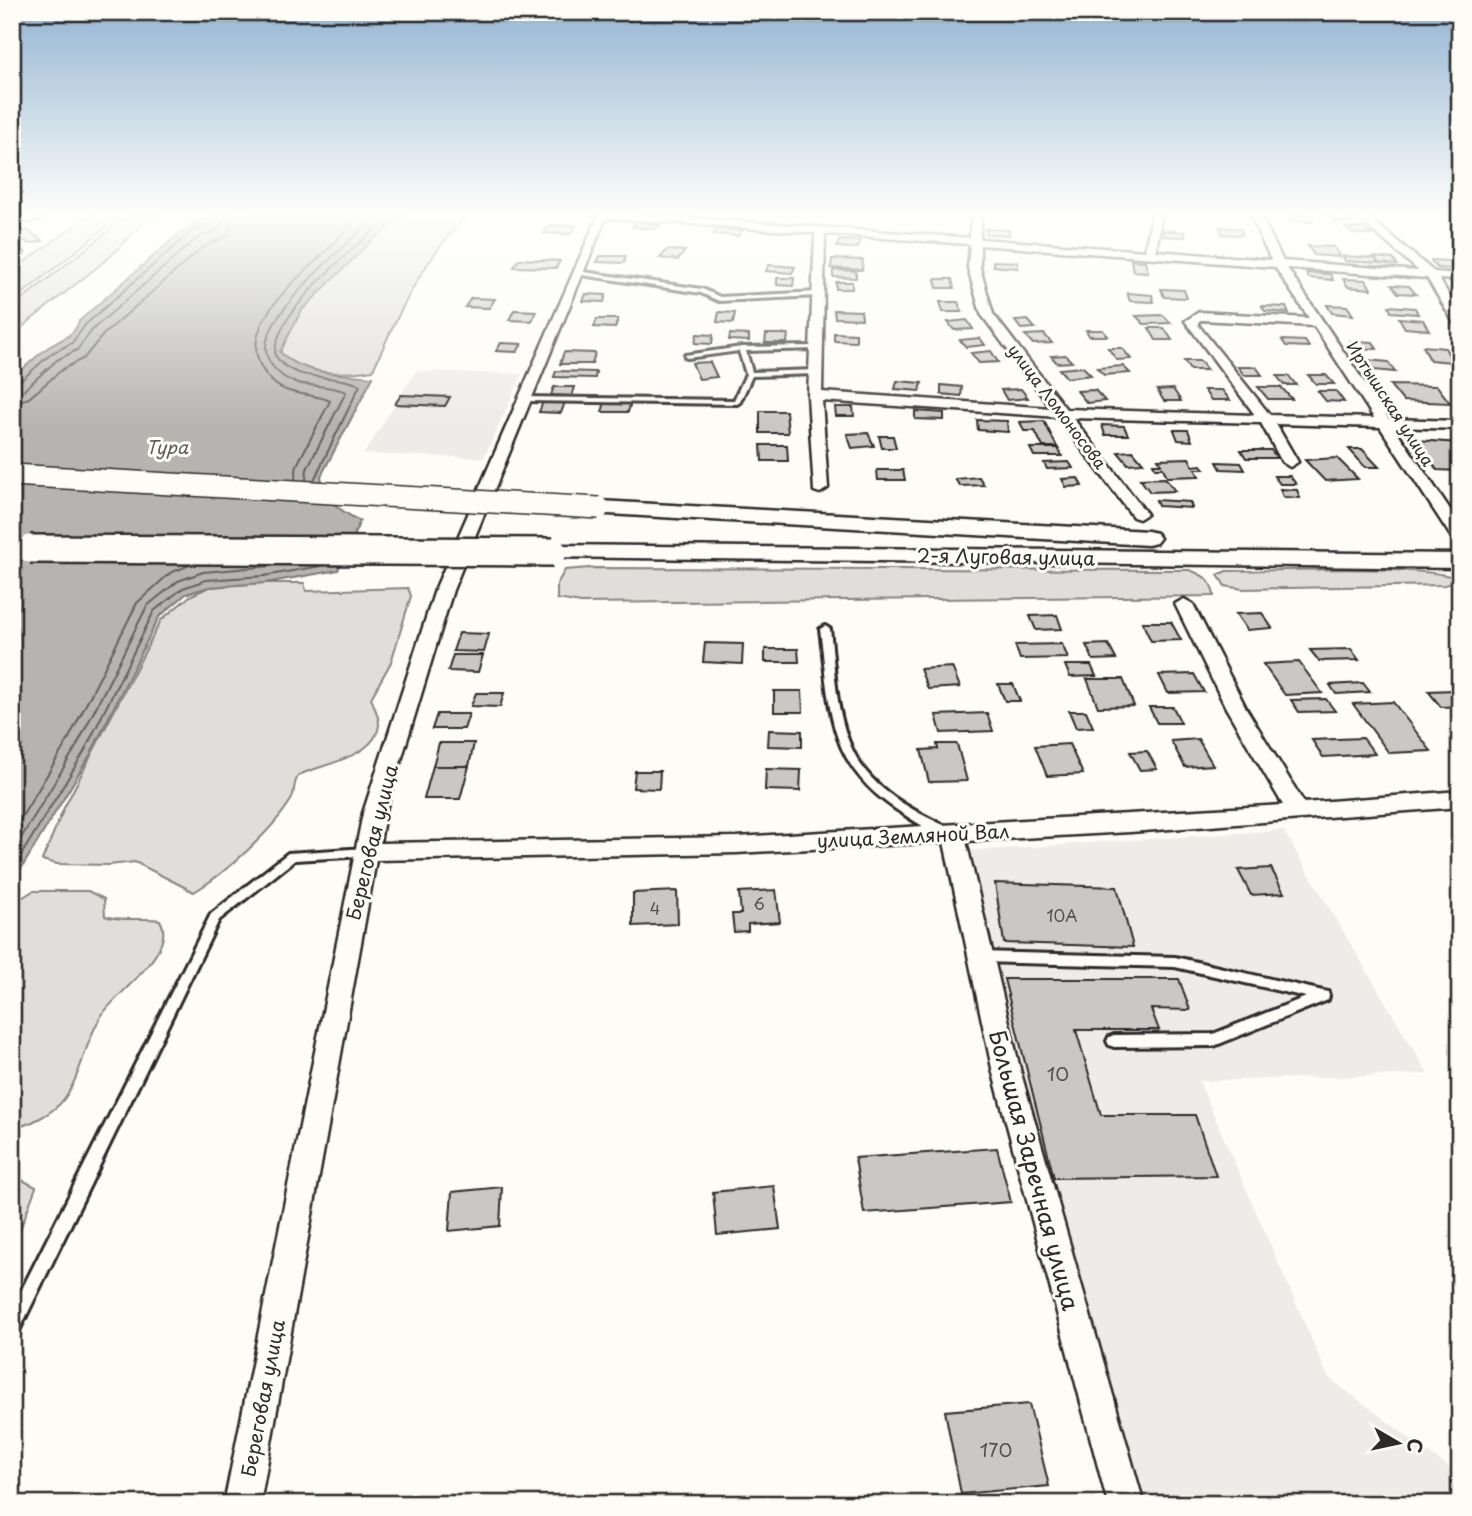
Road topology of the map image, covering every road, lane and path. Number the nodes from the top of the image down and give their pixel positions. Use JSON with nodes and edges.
{"nodes":[{"id":1,"x":572,"y":285,"type":"edge"},
{"id":2,"x":659,"y":285,"type":"edge"},
{"id":3,"x":818,"y":285,"type":"edge"},
{"id":4,"x":979,"y":285,"type":"edge"},
{"id":5,"x":1293,"y":285,"type":"edge"},
{"id":6,"x":1437,"y":285,"type":"edge"},
{"id":7,"x":818,"y":294,"type":"junction"},
{"id":8,"x":1317,"y":322,"type":"junction"},
{"id":9,"x":1460,"y":323,"type":"edge"},
{"id":10,"x":816,"y":348,"type":"junction"},
{"id":11,"x":742,"y":349,"type":"junction"},
{"id":12,"x":687,"y":356,"type":"dead end"},
{"id":13,"x":816,"y":372,"type":"junction"},
{"id":14,"x":749,"y":374,"type":"junction"},
{"id":15,"x":815,"y":396,"type":"junction"},
{"id":16,"x":524,"y":399,"type":"junction"},
{"id":17,"x":1065,"y":413,"type":"junction"},
{"id":18,"x":1267,"y":421,"type":"junction"},
{"id":19,"x":1383,"y":425,"type":"junction"},
{"id":20,"x":1460,"y":425,"type":"edge"},
{"id":21,"x":1290,"y":462,"type":"dead end"},
{"id":22,"x":12,"y":475,"type":"edge"},
{"id":23,"x":820,"y":488,"type":"dead end"},
{"id":24,"x":1139,"y":514,"type":"dead end"},
{"id":25,"x":1460,"y":537,"type":"edge"},
{"id":26,"x":1460,"y":547,"type":"edge"},
{"id":27,"x":12,"y":549,"type":"edge"},
{"id":28,"x":1460,"y":561,"type":"edge"},
{"id":29,"x":1184,"y":604,"type":"dead end"},
{"id":30,"x":825,"y":629,"type":"dead end"},
{"id":31,"x":1460,"y":799,"type":"edge"},
{"id":32,"x":1298,"y":812,"type":"junction"},
{"id":33,"x":953,"y":834,"type":"junction"},
{"id":34,"x":366,"y":852,"type":"junction"},
{"id":35,"x":981,"y":957,"type":"junction"},
{"id":36,"x":1114,"y":1041,"type":"dead end"},
{"id":37,"x":12,"y":1326,"type":"edge"},
{"id":38,"x":242,"y":1504,"type":"edge"},
{"id":39,"x":1126,"y":1504,"type":"edge"}],
"edges":[{"from":1,"to":16,"type":"street","name":"Береговая улица"},
{"from":2,"to":7,"type":"lane"},
{"from":3,"to":7,"type":"street"},
{"from":4,"to":17,"type":"street","name":"улица Ломоносова"},
{"from":5,"to":8,"type":"street","name":"Иртышская улица"},
{"from":6,"to":9,"type":"street"},
{"from":7,"to":10,"type":"street"},
{"from":8,"to":18,"type":"street"},
{"from":8,"to":19,"type":"street","name":"Иртышская улица"},
{"from":10,"to":11,"type":"lane"},
{"from":10,"to":13,"type":"street"},
{"from":11,"to":12,"type":"lane"},
{"from":11,"to":14,"type":"lane"},
{"from":13,"to":14,"type":"lane"},
{"from":13,"to":15,"type":"street"},
{"from":14,"to":16,"type":"lane"},
{"from":15,"to":17,"type":"street"},
{"from":15,"to":23,"type":"street"},
{"from":16,"to":34,"type":"street","name":"Береговая улица"},
{"from":17,"to":18,"type":"street"},
{"from":17,"to":24,"type":"street","name":"улица Ломоносова"},
{"from":18,"to":19,"type":"street"},
{"from":18,"to":21,"type":"street"},
{"from":19,"to":20,"type":"street"},
{"from":19,"to":25,"type":"street","name":"Иртышская улица"},
{"from":22,"to":26,"type":"main road","name":"2-я Луговая улица","bridge":true},
{"from":27,"to":28,"type":"main road","name":"2-я Луговая улица","bridge":true},
{"from":29,"to":32,"type":"street"},
{"from":30,"to":33,"type":"lane"},
{"from":31,"to":32,"type":"street","name":"улица Земляной Вал"},
{"from":32,"to":33,"type":"street","name":"улица Земляной Вал"},
{"from":33,"to":34,"type":"street","name":"улица Земляной Вал"},
{"from":33,"to":35,"type":"street","name":"Большая Заречная улица"},
{"from":34,"to":37,"type":"lane"},
{"from":34,"to":38,"type":"street","name":"Береговая улица"},
{"from":35,"to":36,"type":"lane"},
{"from":35,"to":39,"type":"street","name":"Большая Заречная улица"}]}
